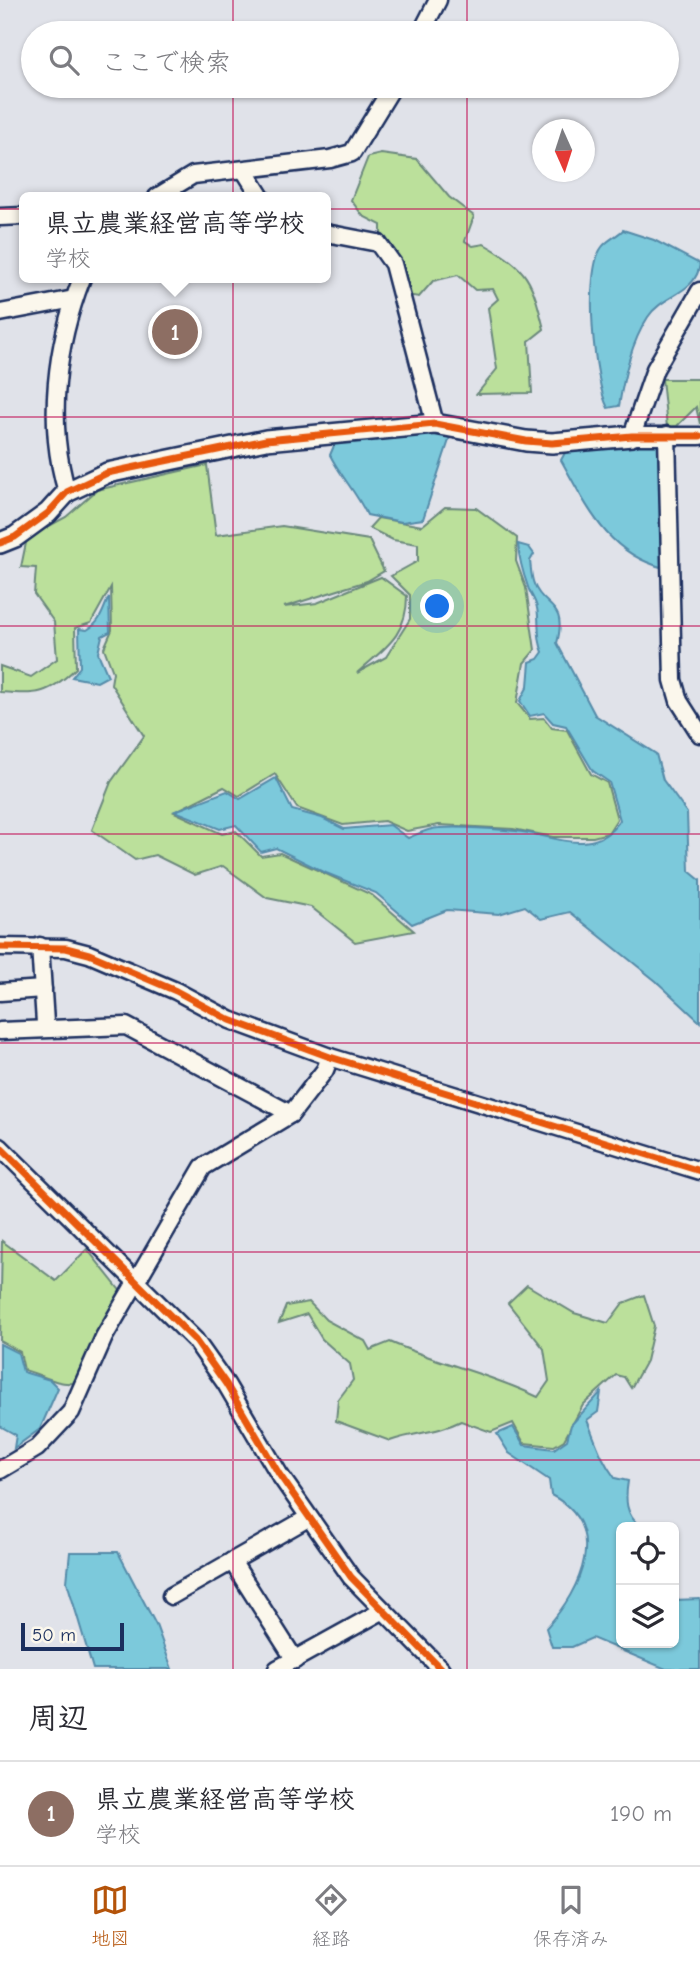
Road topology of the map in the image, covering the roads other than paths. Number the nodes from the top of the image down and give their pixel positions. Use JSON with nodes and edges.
{"nodes":[{"id":1,"x":438,"y":0,"type":"edge"},
{"id":2,"x":427,"y":21,"type":"edge"},
{"id":3,"x":386,"y":98,"type":"edge"},
{"id":4,"x":244,"y":170,"type":"junction"},
{"id":5,"x":166,"y":192,"type":"edge"},
{"id":6,"x":258,"y":192,"type":"edge"},
{"id":7,"x":19,"y":216,"type":"edge"},
{"id":8,"x":0,"y":217,"type":"edge"},
{"id":9,"x":331,"y":234,"type":"edge"},
{"id":10,"x":80,"y":283,"type":"edge"},
{"id":11,"x":700,"y":291,"type":"edge"},
{"id":12,"x":74,"y":299,"type":"junction"},
{"id":13,"x":0,"y":313,"type":"edge"},
{"id":14,"x":435,"y":424,"type":"junction"},
{"id":15,"x":667,"y":435,"type":"junction"},
{"id":16,"x":632,"y":436,"type":"junction"},
{"id":17,"x":700,"y":436,"type":"edge"},
{"id":18,"x":66,"y":492,"type":"junction"},
{"id":19,"x":0,"y":543,"type":"edge"},
{"id":20,"x":700,"y":734,"type":"edge"},
{"id":21,"x":40,"y":946,"type":"junction"},
{"id":22,"x":0,"y":947,"type":"edge"},
{"id":23,"x":43,"y":989,"type":"junction"},
{"id":24,"x":0,"y":992,"type":"edge"},
{"id":25,"x":45,"y":1023,"type":"dead end"},
{"id":26,"x":0,"y":1031,"type":"edge"},
{"id":27,"x":330,"y":1057,"type":"junction"},
{"id":28,"x":290,"y":1114,"type":"junction"},
{"id":29,"x":0,"y":1147,"type":"edge"},
{"id":30,"x":700,"y":1171,"type":"edge"},
{"id":31,"x":139,"y":1281,"type":"junction"},
{"id":32,"x":0,"y":1470,"type":"edge"},
{"id":33,"x":308,"y":1518,"type":"junction"},
{"id":34,"x":232,"y":1561,"type":"junction"},
{"id":35,"x":171,"y":1596,"type":"dead end"},
{"id":36,"x":382,"y":1611,"type":"junction"},
{"id":37,"x":295,"y":1660,"type":"junction"},
{"id":38,"x":277,"y":1669,"type":"edge"},
{"id":39,"x":442,"y":1669,"type":"edge"}],
"edges":[{"from":1,"to":2,"type":"street"},
{"from":3,"to":4,"type":"street"},
{"from":4,"to":5,"type":"street"},
{"from":4,"to":6,"type":"street"},
{"from":7,"to":8,"type":"street"},
{"from":9,"to":14,"type":"street"},
{"from":10,"to":12,"type":"street"},
{"from":11,"to":16,"type":"street"},
{"from":12,"to":13,"type":"street"},
{"from":12,"to":18,"type":"street"},
{"from":14,"to":16,"type":"street"},
{"from":14,"to":18,"type":"street"},
{"from":15,"to":16,"type":"street"},
{"from":15,"to":17,"type":"street"},
{"from":15,"to":20,"type":"street"},
{"from":18,"to":19,"type":"street"},
{"from":21,"to":22,"type":"street"},
{"from":21,"to":23,"type":"street"},
{"from":21,"to":27,"type":"street"},
{"from":23,"to":24,"type":"street"},
{"from":23,"to":25,"type":"street"},
{"from":26,"to":28,"type":"street"},
{"from":27,"to":28,"type":"street"},
{"from":27,"to":30,"type":"street"},
{"from":28,"to":31,"type":"street"},
{"from":29,"to":31,"type":"street"},
{"from":31,"to":32,"type":"street"},
{"from":31,"to":33,"type":"street"},
{"from":33,"to":34,"type":"street"},
{"from":33,"to":36,"type":"street"},
{"from":34,"to":35,"type":"street"},
{"from":34,"to":37,"type":"street"},
{"from":36,"to":37,"type":"street"},
{"from":36,"to":39,"type":"street"},
{"from":37,"to":38,"type":"street"}]}
